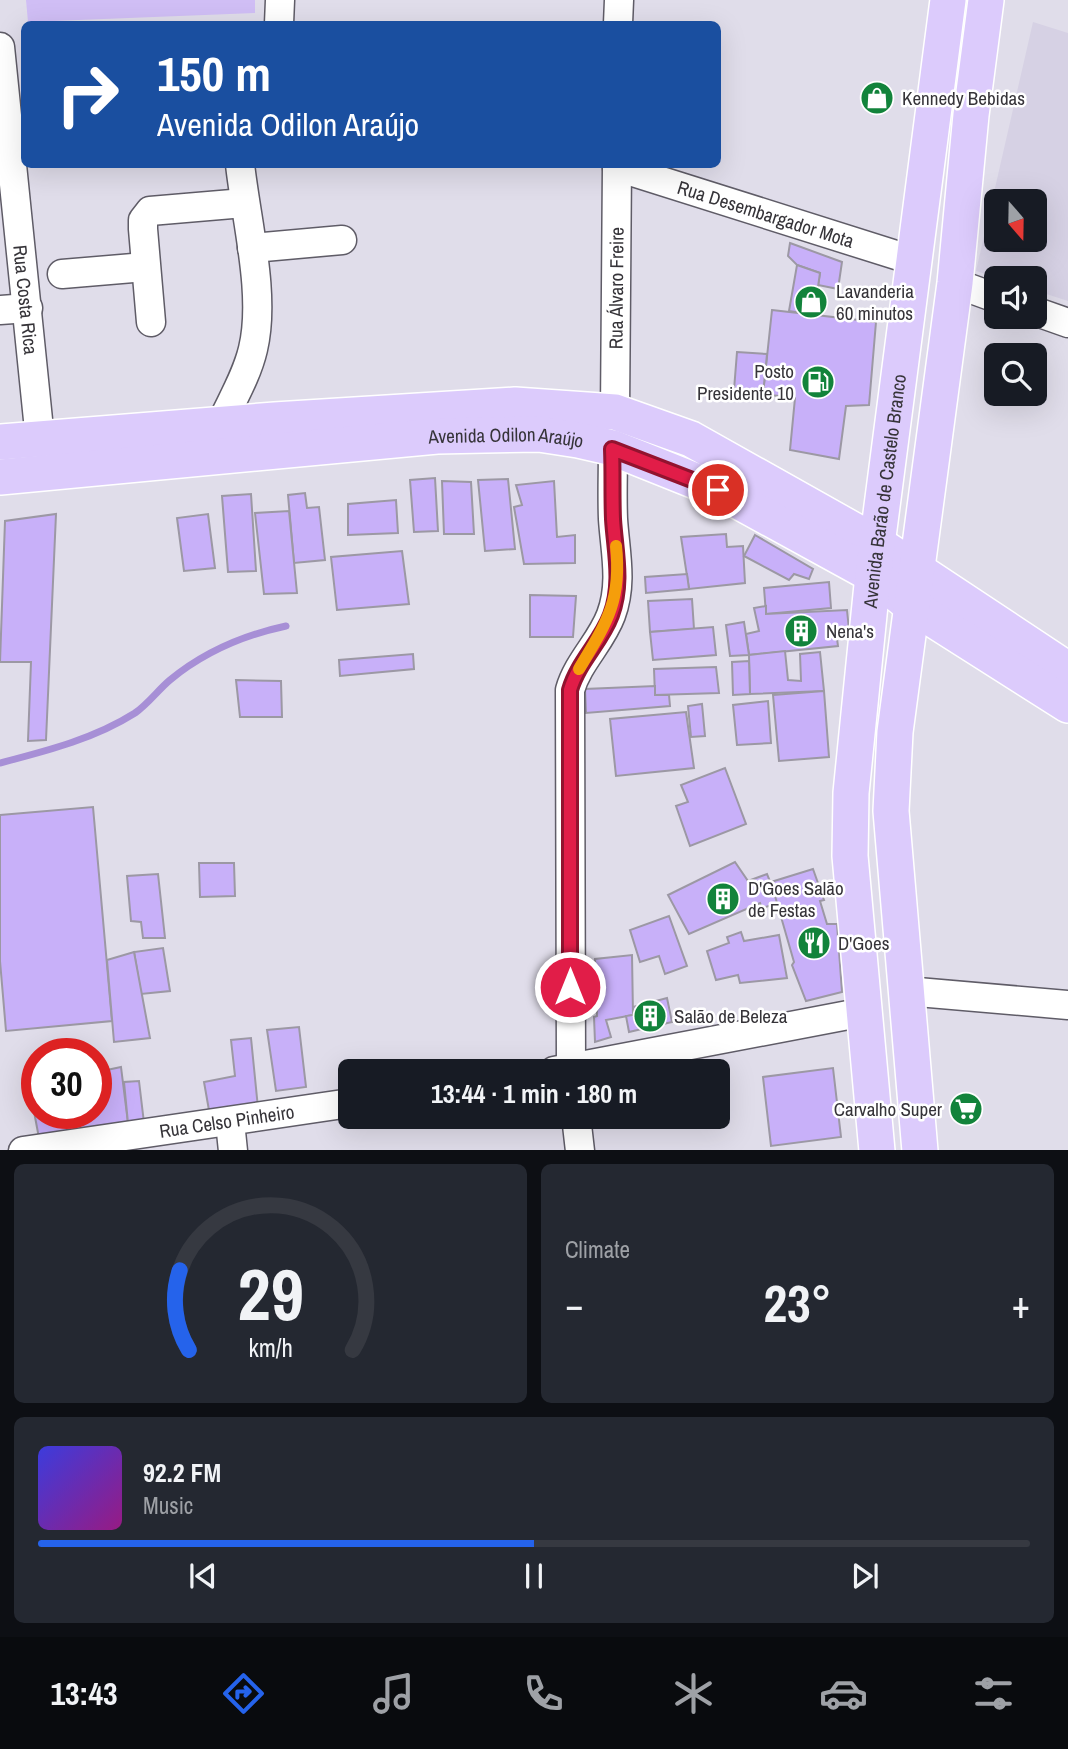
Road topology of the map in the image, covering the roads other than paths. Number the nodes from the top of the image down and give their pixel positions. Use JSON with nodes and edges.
{"nodes":[{"id":1,"x":280,"y":0,"type":"edge"},
{"id":2,"x":619,"y":0,"type":"edge"},
{"id":3,"x":948,"y":0,"type":"edge"},
{"id":4,"x":986,"y":0,"type":"edge"},
{"id":5,"x":279,"y":21,"type":"edge"},
{"id":6,"x":618,"y":21,"type":"edge"},
{"id":7,"x":0,"y":47,"type":"edge"},
{"id":8,"x":3,"y":125,"type":"edge"},
{"id":9,"x":240,"y":168,"type":"edge"},
{"id":10,"x":617,"y":168,"type":"edge"},
{"id":11,"x":623,"y":168,"type":"edge"},
{"id":12,"x":244,"y":203,"type":"junction"},
{"id":13,"x":342,"y":240,"type":"dead end"},
{"id":14,"x":252,"y":248,"type":"junction"},
{"id":15,"x":915,"y":261,"type":"junction"},
{"id":16,"x":145,"y":267,"type":"junction"},
{"id":17,"x":62,"y":274,"type":"dead end"},
{"id":18,"x":955,"y":283,"type":"junction"},
{"id":19,"x":984,"y":294,"type":"edge"},
{"id":20,"x":14,"y":309,"type":"edge"},
{"id":21,"x":1047,"y":316,"type":"edge"},
{"id":22,"x":151,"y":322,"type":"dead end"},
{"id":23,"x":1068,"y":323,"type":"edge"},
{"id":24,"x":615,"y":412,"type":"junction"},
{"id":25,"x":221,"y":424,"type":"junction"},
{"id":26,"x":41,"y":438,"type":"junction"},
{"id":27,"x":0,"y":442,"type":"edge"},
{"id":28,"x":612,"y":449,"type":"junction"},
{"id":29,"x":42,"y":473,"type":"junction"},
{"id":30,"x":0,"y":477,"type":"edge"},
{"id":31,"x":876,"y":560,"type":"junction"},
{"id":32,"x":918,"y":570,"type":"junction"},
{"id":33,"x":912,"y":606,"type":"junction"},
{"id":34,"x":1068,"y":670,"type":"edge"},
{"id":35,"x":1068,"y":705,"type":"edge"},
{"id":36,"x":906,"y":991,"type":"junction"},
{"id":37,"x":1068,"y":1004,"type":"edge"},
{"id":38,"x":864,"y":1012,"type":"junction"},
{"id":39,"x":565,"y":1059,"type":"edge"},
{"id":40,"x":622,"y":1059,"type":"edge"},
{"id":41,"x":338,"y":1105,"type":"edge"},
{"id":42,"x":230,"y":1122,"type":"junction"},
{"id":43,"x":578,"y":1129,"type":"edge"},
{"id":44,"x":23,"y":1150,"type":"edge"},
{"id":45,"x":233,"y":1150,"type":"edge"},
{"id":46,"x":580,"y":1150,"type":"edge"},
{"id":47,"x":877,"y":1150,"type":"edge"},
{"id":48,"x":920,"y":1150,"type":"edge"}],
"edges":[{"from":1,"to":5,"type":"street"},
{"from":2,"to":6,"type":"street"},
{"from":3,"to":15,"type":"main road","name":"Avenida Barão de Castelo Branco"},
{"from":4,"to":18,"type":"main road"},
{"from":7,"to":8,"type":"street","name":"Rua Costa Rica"},
{"from":8,"to":20,"type":"street","name":"Rua Costa Rica"},
{"from":9,"to":12,"type":"street"},
{"from":10,"to":24,"type":"street","name":"Rua Álvaro Freire"},
{"from":11,"to":15,"type":"street","name":"Rua Desembargador Mota"},
{"from":12,"to":14,"type":"street"},
{"from":12,"to":16,"type":"street"},
{"from":13,"to":14,"type":"street"},
{"from":14,"to":25,"type":"street"},
{"from":15,"to":31,"type":"main road","name":"Avenida Barão de Castelo Branco"},
{"from":16,"to":17,"type":"street"},
{"from":16,"to":22,"type":"street"},
{"from":18,"to":19,"type":"street"},
{"from":18,"to":32,"type":"main road"},
{"from":20,"to":26,"type":"street","name":"Rua Costa Rica"},
{"from":21,"to":23,"type":"street"},
{"from":24,"to":25,"type":"main road","name":"Avenida Odilon Araújo"},
{"from":24,"to":31,"type":"main road","name":"Avenida Odilon Araújo"},
{"from":25,"to":26,"type":"main road","name":"Avenida Odilon Araújo"},
{"from":26,"to":27,"type":"main road","name":"Avenida Odilon Araújo"},
{"from":26,"to":29,"type":"street","name":"Rua Costa Rica"},
{"from":28,"to":29,"type":"main road","name":"Avenida Odilon Araújo"},
{"from":28,"to":31,"type":"main road","name":"Avenida Odilon Araújo"},
{"from":28,"to":39,"type":"street"},
{"from":29,"to":30,"type":"main road","name":"Avenida Odilon Araújo"},
{"from":31,"to":32,"type":"main road","name":"Avenida Odilon Araújo"},
{"from":31,"to":33,"type":"main road","name":"Avenida Odilon Araújo"},
{"from":31,"to":38,"type":"main road","name":"Avenida Barão de Castelo Branco"},
{"from":32,"to":33,"type":"main road"},
{"from":32,"to":34,"type":"main road","name":"Avenida Odilon Araújo"},
{"from":33,"to":35,"type":"main road","name":"Avenida Odilon Araújo"},
{"from":33,"to":36,"type":"main road"},
{"from":36,"to":37,"type":"street"},
{"from":36,"to":48,"type":"main road"},
{"from":38,"to":40,"type":"street"},
{"from":38,"to":47,"type":"main road","name":"Avenida Barão de Castelo Branco"},
{"from":41,"to":42,"type":"street","name":"Rua Celso Pinheiro"},
{"from":42,"to":44,"type":"street","name":"Rua Celso Pinheiro"},
{"from":42,"to":45,"type":"street"},
{"from":43,"to":46,"type":"street"}]}
